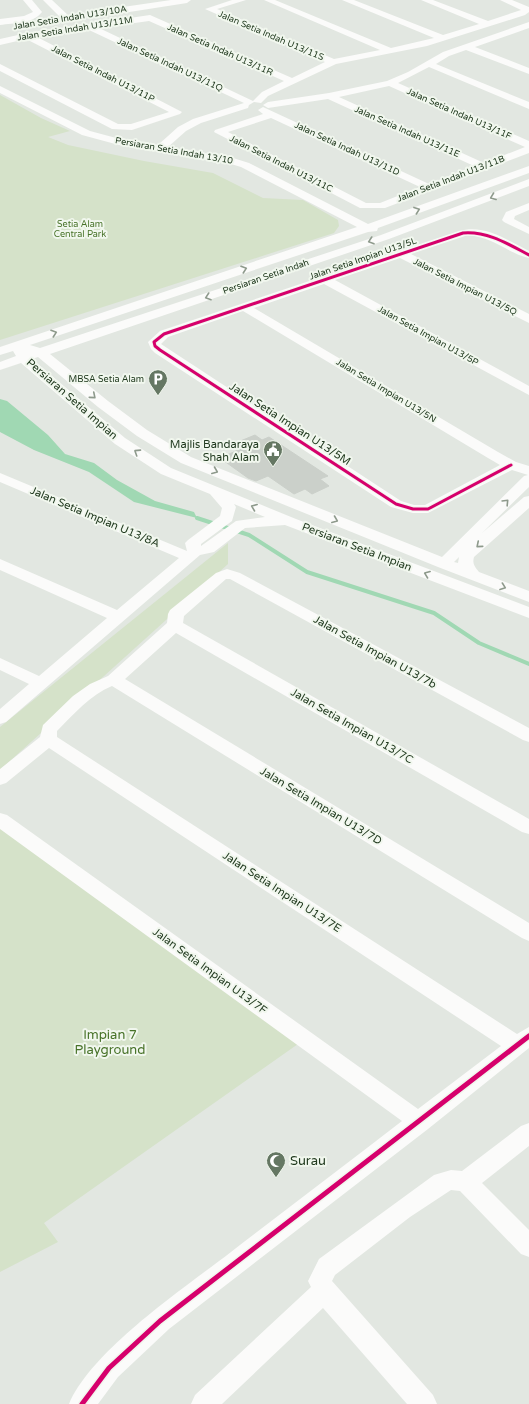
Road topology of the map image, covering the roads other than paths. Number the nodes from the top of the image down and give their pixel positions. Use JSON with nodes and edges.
{"nodes":[{"id":1,"x":27,"y":0,"type":"edge"},
{"id":2,"x":47,"y":0,"type":"edge"},
{"id":3,"x":118,"y":0,"type":"edge"},
{"id":4,"x":187,"y":0,"type":"edge"},
{"id":5,"x":242,"y":0,"type":"edge"},
{"id":6,"x":268,"y":0,"type":"edge"},
{"id":7,"x":346,"y":0,"type":"edge"},
{"id":8,"x":425,"y":0,"type":"edge"},
{"id":9,"x":504,"y":0,"type":"edge"},
{"id":10,"x":128,"y":9,"type":"junction"},
{"id":11,"x":113,"y":12,"type":"dead end"},
{"id":12,"x":150,"y":18,"type":"joint"},
{"id":13,"x":52,"y":21,"type":"dead end"},
{"id":14,"x":0,"y":22,"type":"edge"},
{"id":15,"x":37,"y":24,"type":"dead end"},
{"id":16,"x":488,"y":24,"type":"junction"},
{"id":17,"x":529,"y":26,"type":"edge"},
{"id":18,"x":90,"y":27,"type":"junction"},
{"id":19,"x":0,"y":29,"type":"edge"},
{"id":20,"x":511,"y":32,"type":"junction"},
{"id":21,"x":27,"y":36,"type":"junction"},
{"id":22,"x":523,"y":36,"type":"dead end"},
{"id":23,"x":443,"y":38,"type":"junction"},
{"id":24,"x":0,"y":42,"type":"edge"},
{"id":25,"x":467,"y":47,"type":"junction"},
{"id":26,"x":388,"y":50,"type":"junction"},
{"id":27,"x":332,"y":62,"type":"junction"},
{"id":28,"x":430,"y":64,"type":"junction"},
{"id":29,"x":0,"y":67,"type":"edge"},
{"id":30,"x":529,"y":71,"type":"edge"},
{"id":31,"x":291,"y":81,"type":"junction"},
{"id":32,"x":390,"y":83,"type":"junction"},
{"id":33,"x":0,"y":89,"type":"edge"},
{"id":34,"x":329,"y":96,"type":"junction"},
{"id":35,"x":529,"y":106,"type":"edge"},
{"id":36,"x":258,"y":107,"type":"junction"},
{"id":37,"x":177,"y":134,"type":"junction"},
{"id":38,"x":119,"y":142,"type":"junction"},
{"id":39,"x":529,"y":146,"type":"edge"},
{"id":40,"x":161,"y":148,"type":"junction"},
{"id":41,"x":529,"y":149,"type":"edge"},
{"id":42,"x":203,"y":155,"type":"junction"},
{"id":43,"x":484,"y":167,"type":"junction"},
{"id":44,"x":529,"y":169,"type":"edge"},
{"id":45,"x":529,"y":182,"type":"edge"},
{"id":46,"x":430,"y":188,"type":"junction"},
{"id":47,"x":529,"y":206,"type":"edge"},
{"id":48,"x":373,"y":207,"type":"joint"},
{"id":49,"x":456,"y":211,"type":"junction"},
{"id":50,"x":341,"y":214,"type":"junction"},
{"id":51,"x":394,"y":218,"type":"junction"},
{"id":52,"x":367,"y":228,"type":"junction"},
{"id":53,"x":529,"y":231,"type":"edge"},
{"id":54,"x":341,"y":237,"type":"junction"},
{"id":55,"x":401,"y":254,"type":"junction"},
{"id":56,"x":529,"y":255,"type":"edge"},
{"id":57,"x":326,"y":280,"type":"junction"},
{"id":58,"x":244,"y":307,"type":"junction"},
{"id":59,"x":529,"y":320,"type":"edge"},
{"id":60,"x":80,"y":340,"type":"junction"},
{"id":61,"x":17,"y":345,"type":"junction"},
{"id":62,"x":0,"y":351,"type":"edge"},
{"id":63,"x":41,"y":353,"type":"junction"},
{"id":64,"x":24,"y":359,"type":"junction"},
{"id":65,"x":0,"y":367,"type":"edge"},
{"id":66,"x":63,"y":371,"type":"junction"},
{"id":67,"x":47,"y":377,"type":"junction"},
{"id":68,"x":529,"y":391,"type":"edge"},
{"id":69,"x":511,"y":465,"type":"junction"},
{"id":70,"x":529,"y":471,"type":"edge"},
{"id":71,"x":0,"y":477,"type":"edge"},
{"id":72,"x":529,"y":478,"type":"edge"},
{"id":73,"x":216,"y":492,"type":"junction"},
{"id":74,"x":529,"y":500,"type":"edge"},
{"id":75,"x":291,"y":522,"type":"junction"},
{"id":76,"x":491,"y":526,"type":"junction"},
{"id":77,"x":458,"y":548,"type":"junction"},
{"id":78,"x":416,"y":553,"type":"junction"},
{"id":79,"x":192,"y":555,"type":"junction"},
{"id":80,"x":0,"y":564,"type":"edge"},
{"id":81,"x":443,"y":564,"type":"junction"},
{"id":82,"x":476,"y":577,"type":"junction"},
{"id":83,"x":529,"y":597,"type":"edge"},
{"id":84,"x":529,"y":612,"type":"edge"},
{"id":85,"x":118,"y":617,"type":"junction"},
{"id":86,"x":175,"y":625,"type":"junction"},
{"id":87,"x":0,"y":664,"type":"edge"},
{"id":88,"x":114,"y":680,"type":"junction"},
{"id":89,"x":42,"y":684,"type":"junction"},
{"id":90,"x":0,"y":718,"type":"edge"},
{"id":91,"x":529,"y":736,"type":"edge"},
{"id":92,"x":48,"y":739,"type":"junction"},
{"id":93,"x":0,"y":779,"type":"edge"},
{"id":94,"x":0,"y":820,"type":"edge"},
{"id":95,"x":529,"y":827,"type":"edge"},
{"id":96,"x":529,"y":933,"type":"edge"},
{"id":97,"x":523,"y":1040,"type":"edge"},
{"id":98,"x":420,"y":1122,"type":"junction"},
{"id":99,"x":529,"y":1133,"type":"edge"},
{"id":100,"x":466,"y":1182,"type":"junction"},
{"id":101,"x":529,"y":1246,"type":"edge"},
{"id":102,"x":324,"y":1291,"type":"junction"},
{"id":103,"x":82,"y":1404,"type":"edge"},
{"id":104,"x":204,"y":1404,"type":"edge"},
{"id":105,"x":424,"y":1404,"type":"edge"}],
"edges":[{"from":1,"to":14,"type":"street"},
{"from":2,"to":13,"type":"street","name":"Jalan Setia Indah U13/10A"},
{"from":3,"to":10,"type":"street"},
{"from":4,"to":10,"type":"street","name":"Jalan Setia Indah U13/10A"},
{"from":5,"to":27,"type":"street","name":"Jalan Setia Indah U13/11S"},
{"from":6,"to":26,"type":"street"},
{"from":7,"to":23,"type":"street"},
{"from":8,"to":16,"type":"street"},
{"from":9,"to":16,"type":"street"},
{"from":10,"to":11,"type":"street","name":"Jalan Setia Indah U13/10A"},
{"from":12,"to":18,"type":"street","name":"Jalan Setia Indah U13/11M"},
{"from":12,"to":31,"type":"street","name":"Jalan Setia Indah U13/11R"},
{"from":15,"to":19,"type":"street","name":"Jalan Setia Indah U13/10A"},
{"from":16,"to":23,"type":"street"},
{"from":17,"to":20,"type":"street"},
{"from":18,"to":21,"type":"street","name":"Jalan Setia Indah U13/11M"},
{"from":18,"to":36,"type":"street","name":"Jalan Setia Indah U13/11Q"},
{"from":20,"to":22,"type":"street"},
{"from":20,"to":25,"type":"street"},
{"from":21,"to":24,"type":"street","name":"Jalan Setia Indah U13/11M"},
{"from":21,"to":29,"type":"street","name":"Jalan Setia Indah U13/11P"},
{"from":23,"to":26,"type":"street"},
{"from":25,"to":28,"type":"street"},
{"from":25,"to":30,"type":"street"},
{"from":26,"to":27,"type":"street"},
{"from":27,"to":31,"type":"street"},
{"from":28,"to":32,"type":"street"},
{"from":28,"to":35,"type":"street"},
{"from":31,"to":36,"type":"street"},
{"from":32,"to":34,"type":"street"},
{"from":32,"to":39,"type":"street","name":"Jalan Setia Indah U13/11F"},
{"from":33,"to":38,"type":"street","name":"Persiaran Setia Indah 13/10"},
{"from":34,"to":36,"type":"street"},
{"from":34,"to":43,"type":"street","name":"Jalan Setia Indah U13/11E"},
{"from":36,"to":37,"type":"street"},
{"from":36,"to":46,"type":"street","name":"Jalan Setia Indah U13/11D"},
{"from":36,"to":48,"type":"street","name":"Jalan Setia Indah U13/11C"},
{"from":37,"to":38,"type":"street"},
{"from":37,"to":40,"type":"street"},
{"from":37,"to":42,"type":"street"},
{"from":38,"to":40,"type":"street","name":"Persiaran Setia Indah 13/10"},
{"from":40,"to":42,"type":"street","name":"Persiaran Setia Indah 13/10"},
{"from":41,"to":43,"type":"street","name":"Jalan Setia Indah U13/11B"},
{"from":42,"to":50,"type":"street","name":"Persiaran Setia Indah 13/10"},
{"from":43,"to":46,"type":"street","name":"Jalan Setia Indah U13/11B"},
{"from":51,"to":44,"type":"street","name":"Persiaran Setia Indah","one_way":true},
{"from":45,"to":49,"type":"street","name":"Persiaran Setia Indah","one_way":true},
{"from":46,"to":48,"type":"street","name":"Jalan Setia Indah U13/11B"},
{"from":47,"to":53,"type":"street"},
{"from":49,"to":52,"type":"street"},
{"from":49,"to":60,"type":"street","name":"Persiaran Setia Indah","one_way":true},
{"from":50,"to":51,"type":"street"},
{"from":50,"to":52,"type":"street","name":"Persiaran Setia Indah 13/10"},
{"from":50,"to":54,"type":"street"},
{"from":51,"to":52,"type":"street","name":"Persiaran Setia Indah"},
{"from":52,"to":54,"type":"street","name":"Persiaran Setia Indah"},
{"from":61,"to":54,"type":"street","name":"Persiaran Setia Indah","one_way":true},
{"from":55,"to":56,"type":"street","name":"Jalan Setia Impian U13/5L"},
{"from":55,"to":57,"type":"street","name":"Jalan Setia Impian U13/5L"},
{"from":55,"to":59,"type":"street","name":"Jalan Setia Impian U13/5Q"},
{"from":57,"to":58,"type":"street","name":"Jalan Setia Impian U13/5L"},
{"from":57,"to":68,"type":"street","name":"Jalan Setia Impian U13/5P"},
{"from":58,"to":69,"type":"street","name":"Jalan Setia Impian U13/5N"},
{"from":58,"to":69,"type":"street","name":"Jalan Setia Impian U13/5M"},
{"from":60,"to":63,"type":"street","name":"Persiaran Setia Indah"},
{"from":60,"to":66,"type":"street"},
{"from":61,"to":62,"type":"street","name":"Persiaran Setia Indah"},
{"from":61,"to":63,"type":"street","name":"Persiaran Setia Impian"},
{"from":61,"to":64,"type":"street","name":"Persiaran Setia Impian"},
{"from":63,"to":64,"type":"street","name":"Persiaran Setia Indah"},
{"from":63,"to":66,"type":"street","name":"Persiaran Setia Impian"},
{"from":64,"to":65,"type":"street","name":"Persiaran Setia Indah"},
{"from":64,"to":67,"type":"street","name":"Persiaran Setia Impian"},
{"from":65,"to":67,"type":"street"},
{"from":66,"to":78,"type":"street","name":"Persiaran Setia Impian","one_way":true},
{"from":73,"to":67,"type":"street","name":"Persiaran Setia Impian","one_way":true},
{"from":69,"to":70,"type":"street","name":"Jalan Setia Impian U13/5N"},
{"from":71,"to":79,"type":"street","name":"Jalan Setia Impian U13/8A"},
{"from":76,"to":72,"type":"street","one_way":true},
{"from":75,"to":73,"type":"street","name":"Persiaran Setia Impian","one_way":true},
{"from":73,"to":79,"type":"street"},
{"from":74,"to":76,"type":"street"},
{"from":75,"to":79,"type":"street"},
{"from":84,"to":75,"type":"street","name":"Persiaran Setia Impian","one_way":true},
{"from":76,"to":77,"type":"street"},
{"from":76,"to":82,"type":"street","one_way":true},
{"from":77,"to":78,"type":"street"},
{"from":77,"to":81,"type":"street"},
{"from":78,"to":81,"type":"street","name":"Persiaran Setia Impian"},
{"from":79,"to":85,"type":"street"},
{"from":80,"to":85,"type":"street"},
{"from":81,"to":82,"type":"street","name":"Persiaran Setia Impian"},
{"from":81,"to":84,"type":"street"},
{"from":82,"to":83,"type":"street","name":"Persiaran Setia Impian","one_way":true},
{"from":85,"to":89,"type":"street"},
{"from":86,"to":88,"type":"street"},
{"from":86,"to":91,"type":"street","name":"Jalan Setia Impian U13/7b"},
{"from":86,"to":95,"type":"street","name":"Jalan Setia Impian U13/7C"},
{"from":87,"to":89,"type":"street"},
{"from":88,"to":92,"type":"street"},
{"from":88,"to":96,"type":"street","name":"Jalan Setia Impian U13/7D"},
{"from":89,"to":90,"type":"street"},
{"from":92,"to":93,"type":"street"},
{"from":92,"to":97,"type":"street","name":"Jalan Setia Impian U13/7E"},
{"from":94,"to":98,"type":"street","name":"Jalan Setia Impian U13/7F"},
{"from":97,"to":98,"type":"street"},
{"from":98,"to":103,"type":"street"},
{"from":99,"to":100,"type":"street"},
{"from":100,"to":101,"type":"street"},
{"from":100,"to":102,"type":"street"},
{"from":102,"to":104,"type":"street"},
{"from":102,"to":105,"type":"street"}]}
